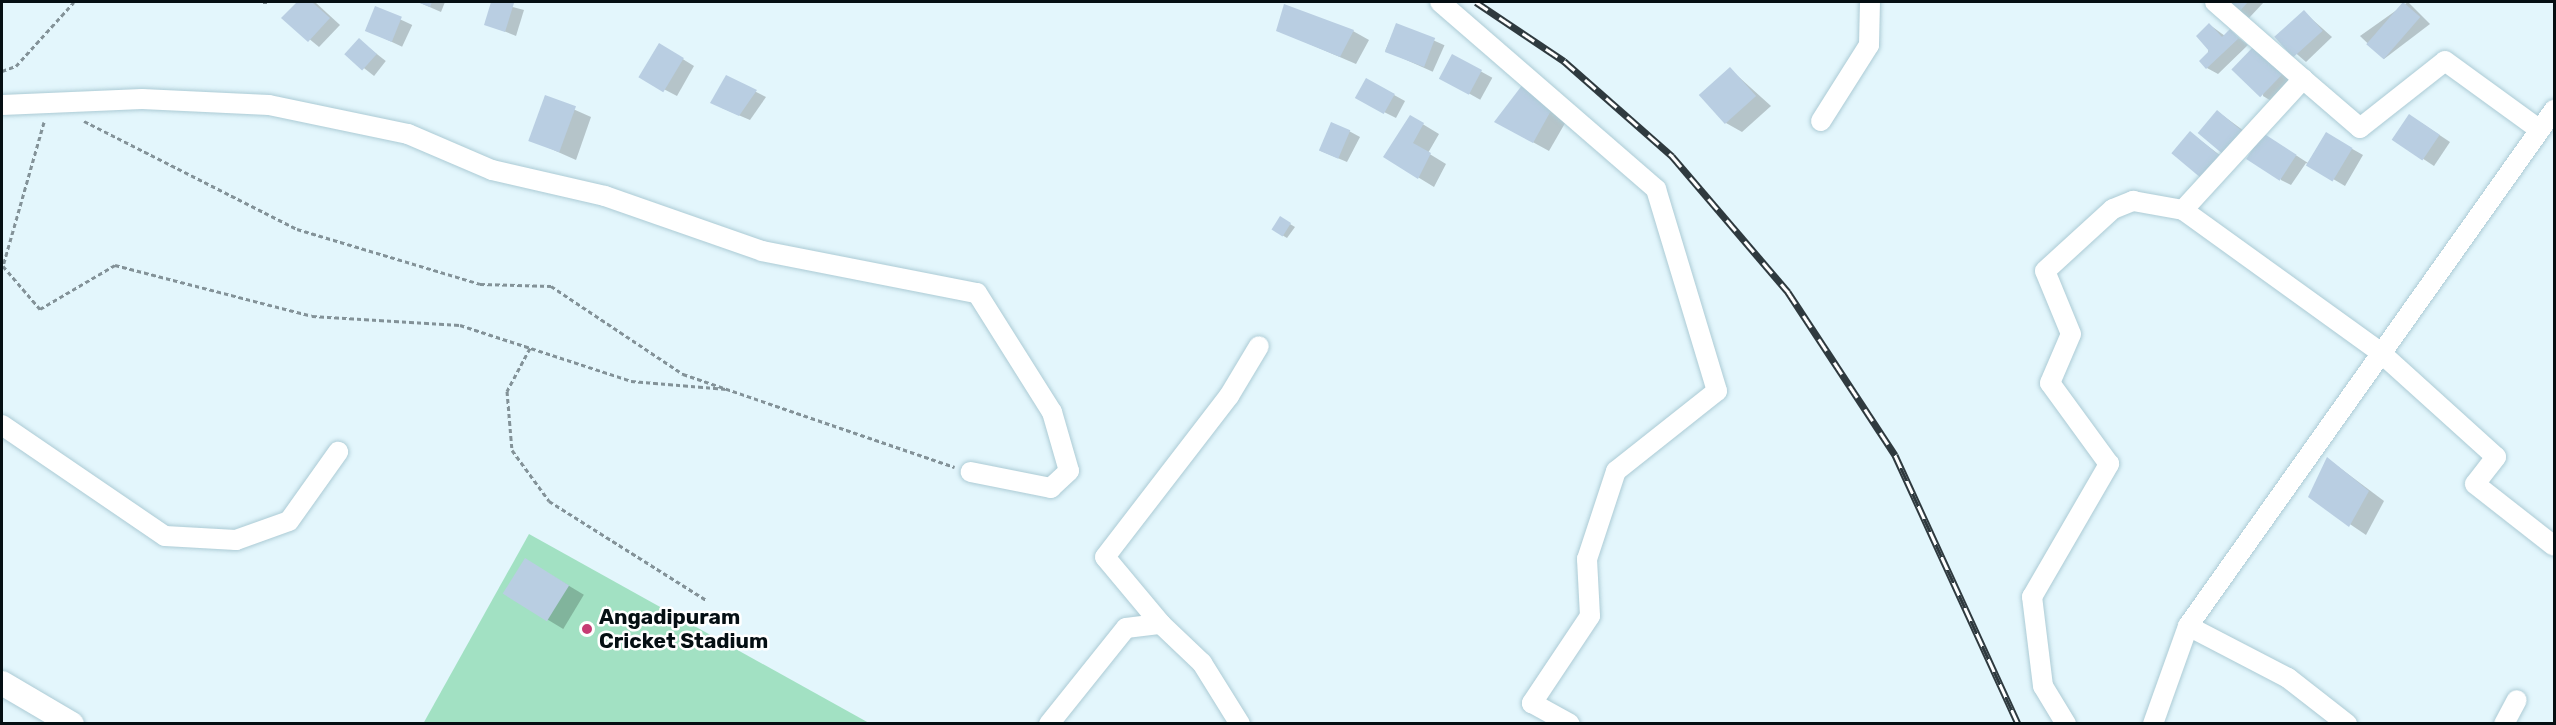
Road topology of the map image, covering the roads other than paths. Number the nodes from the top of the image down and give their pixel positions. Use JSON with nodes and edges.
{"nodes":[{"id":1,"x":1440,"y":2,"type":"edge"},
{"id":2,"x":1870,"y":2,"type":"edge"},
{"id":3,"x":2215,"y":2,"type":"edge"},
{"id":4,"x":2303,"y":79,"type":"junction"},
{"id":5,"x":2,"y":105,"type":"edge"},
{"id":6,"x":2554,"y":110,"type":"edge"},
{"id":7,"x":1821,"y":121,"type":"dead end"},
{"id":8,"x":2540,"y":130,"type":"junction"},
{"id":9,"x":2183,"y":210,"type":"junction"},
{"id":10,"x":1259,"y":346,"type":"dead end"},
{"id":11,"x":2381,"y":353,"type":"junction"},
{"id":12,"x":2,"y":425,"type":"edge"},
{"id":13,"x":338,"y":452,"type":"dead end"},
{"id":14,"x":971,"y":472,"type":"road end"},
{"id":15,"x":2554,"y":546,"type":"edge"},
{"id":16,"x":1161,"y":624,"type":"junction"},
{"id":17,"x":2188,"y":626,"type":"junction"},
{"id":18,"x":2,"y":683,"type":"edge"},
{"id":19,"x":2517,"y":700,"type":"dead end"},
{"id":20,"x":72,"y":723,"type":"edge"},
{"id":21,"x":1048,"y":723,"type":"edge"},
{"id":22,"x":1240,"y":723,"type":"edge"},
{"id":23,"x":1570,"y":723,"type":"edge"},
{"id":24,"x":2066,"y":723,"type":"edge"},
{"id":25,"x":2153,"y":723,"type":"edge"},
{"id":26,"x":2347,"y":723,"type":"edge"},
{"id":27,"x":2504,"y":723,"type":"edge"}],
"edges":[{"from":1,"to":23,"type":"street"},
{"from":2,"to":7,"type":"street"},
{"from":3,"to":4,"type":"street"},
{"from":4,"to":8,"type":"street"},
{"from":4,"to":9,"type":"street"},
{"from":5,"to":14,"type":"street"},
{"from":6,"to":8,"type":"street"},
{"from":8,"to":11,"type":"street"},
{"from":9,"to":11,"type":"street"},
{"from":9,"to":24,"type":"street"},
{"from":10,"to":16,"type":"street"},
{"from":11,"to":15,"type":"street"},
{"from":11,"to":17,"type":"street"},
{"from":12,"to":13,"type":"street"},
{"from":16,"to":21,"type":"street"},
{"from":16,"to":22,"type":"street"},
{"from":17,"to":25,"type":"street"},
{"from":17,"to":26,"type":"street"},
{"from":18,"to":20,"type":"street"},
{"from":19,"to":27,"type":"street"}]}
